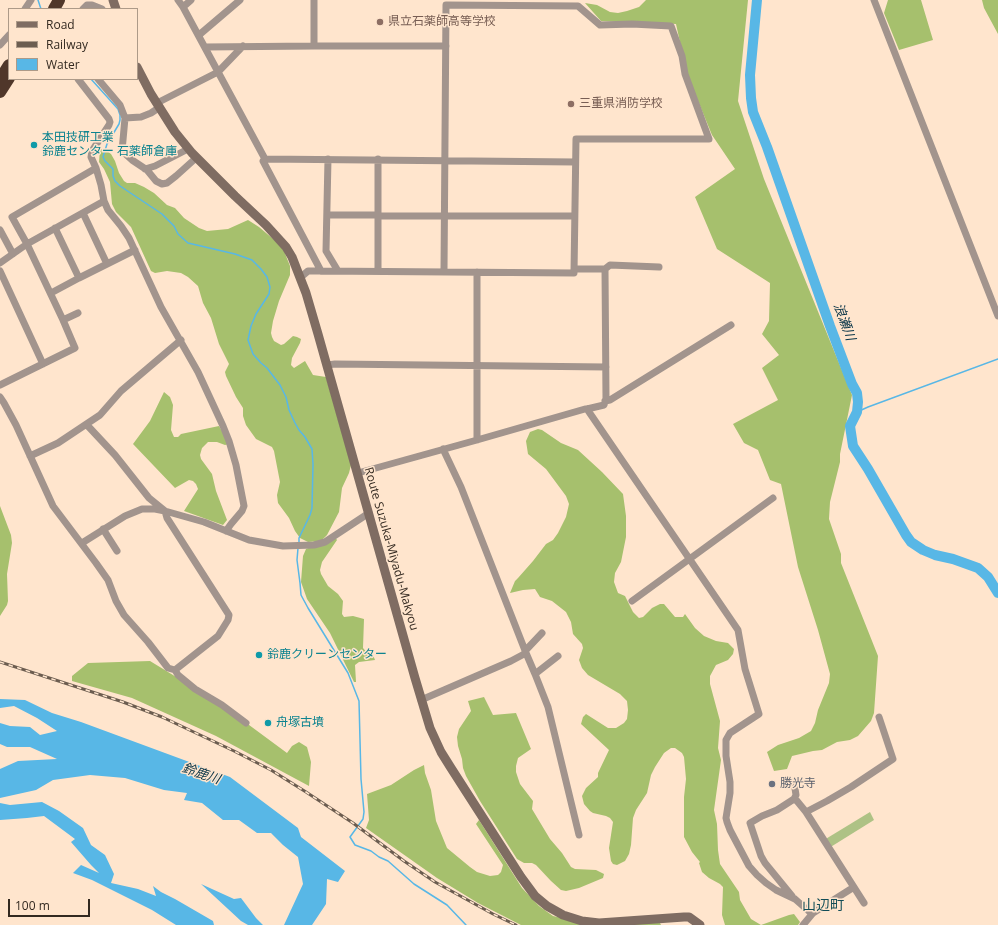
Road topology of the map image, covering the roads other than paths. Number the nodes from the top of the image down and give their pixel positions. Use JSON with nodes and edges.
{"nodes":[{"id":1,"x":178,"y":0,"type":"edge"},
{"id":2,"x":191,"y":0,"type":"edge"},
{"id":3,"x":240,"y":0,"type":"edge"},
{"id":4,"x":314,"y":0,"type":"edge"},
{"id":5,"x":874,"y":0,"type":"edge"},
{"id":6,"x":183,"y":6,"type":"junction"},
{"id":7,"x":84,"y":8,"type":"edge"},
{"id":8,"x":100,"y":8,"type":"edge"},
{"id":9,"x":199,"y":35,"type":"junction"},
{"id":10,"x":8,"y":36,"type":"edge"},
{"id":11,"x":0,"y":45,"type":"edge"},
{"id":12,"x":243,"y":46,"type":"junction"},
{"id":13,"x":314,"y":46,"type":"junction"},
{"id":14,"x":446,"y":46,"type":"junction"},
{"id":15,"x":205,"y":47,"type":"junction"},
{"id":16,"x":8,"y":67,"type":"edge"},
{"id":17,"x":138,"y":69,"type":"edge"},
{"id":18,"x":218,"y":72,"type":"junction"},
{"id":19,"x":0,"y":79,"type":"edge"},
{"id":20,"x":8,"y":80,"type":"edge"},
{"id":21,"x":79,"y":80,"type":"edge"},
{"id":22,"x":99,"y":80,"type":"edge"},
{"id":23,"x":0,"y":92,"type":"edge"},
{"id":24,"x":158,"y":105,"type":"junction"},
{"id":25,"x":126,"y":118,"type":"junction"},
{"id":26,"x":188,"y":149,"type":"junction"},
{"id":27,"x":196,"y":158,"type":"junction"},
{"id":28,"x":265,"y":159,"type":"junction"},
{"id":29,"x":328,"y":159,"type":"junction"},
{"id":30,"x":378,"y":160,"type":"junction"},
{"id":31,"x":445,"y":160,"type":"junction"},
{"id":32,"x":575,"y":162,"type":"junction"},
{"id":33,"x":96,"y":168,"type":"junction"},
{"id":34,"x":145,"y":169,"type":"junction"},
{"id":35,"x":104,"y":201,"type":"junction"},
{"id":36,"x":83,"y":213,"type":"junction"},
{"id":37,"x":327,"y":215,"type":"junction"},
{"id":38,"x":378,"y":215,"type":"junction"},
{"id":39,"x":444,"y":216,"type":"junction"},
{"id":40,"x":574,"y":216,"type":"junction"},
{"id":41,"x":55,"y":228,"type":"junction"},
{"id":42,"x":0,"y":230,"type":"edge"},
{"id":43,"x":27,"y":244,"type":"junction"},
{"id":44,"x":135,"y":250,"type":"junction"},
{"id":45,"x":13,"y":254,"type":"junction"},
{"id":46,"x":0,"y":263,"type":"edge"},
{"id":47,"x":107,"y":264,"type":"junction"},
{"id":48,"x":659,"y":267,"type":"dead end"},
{"id":49,"x":605,"y":268,"type":"junction"},
{"id":50,"x":574,"y":269,"type":"junction"},
{"id":51,"x":0,"y":271,"type":"edge"},
{"id":52,"x":320,"y":271,"type":"junction"},
{"id":53,"x":338,"y":271,"type":"junction"},
{"id":54,"x":378,"y":271,"type":"junction"},
{"id":55,"x":444,"y":271,"type":"junction"},
{"id":56,"x":477,"y":272,"type":"junction"},
{"id":57,"x":301,"y":277,"type":"junction"},
{"id":58,"x":79,"y":278,"type":"junction"},
{"id":59,"x":51,"y":293,"type":"junction"},
{"id":60,"x":78,"y":313,"type":"dead end"},
{"id":61,"x":998,"y":316,"type":"edge"},
{"id":62,"x":63,"y":320,"type":"junction"},
{"id":63,"x":731,"y":325,"type":"dead end"},
{"id":64,"x":180,"y":340,"type":"junction"},
{"id":65,"x":43,"y":364,"type":"junction"},
{"id":66,"x":327,"y":365,"type":"junction"},
{"id":67,"x":477,"y":365,"type":"junction"},
{"id":68,"x":606,"y":367,"type":"junction"},
{"id":69,"x":0,"y":385,"type":"edge"},
{"id":70,"x":0,"y":397,"type":"edge"},
{"id":71,"x":605,"y":401,"type":"junction"},
{"id":72,"x":587,"y":409,"type":"junction"},
{"id":73,"x":87,"y":425,"type":"junction"},
{"id":74,"x":477,"y":440,"type":"junction"},
{"id":75,"x":443,"y":450,"type":"junction"},
{"id":76,"x":30,"y":456,"type":"junction"},
{"id":77,"x":358,"y":473,"type":"junction"},
{"id":78,"x":773,"y":498,"type":"dead end"},
{"id":79,"x":165,"y":511,"type":"junction"},
{"id":80,"x":369,"y":513,"type":"junction"},
{"id":81,"x":103,"y":529,"type":"junction"},
{"id":82,"x":226,"y":531,"type":"junction"},
{"id":83,"x":82,"y":543,"type":"junction"},
{"id":84,"x":117,"y":550,"type":"dead end"},
{"id":85,"x":689,"y":559,"type":"junction"},
{"id":86,"x":632,"y":601,"type":"dead end"},
{"id":87,"x":542,"y":633,"type":"dead end"},
{"id":88,"x":525,"y":652,"type":"junction"},
{"id":89,"x":558,"y":656,"type":"dead end"},
{"id":90,"x":174,"y":670,"type":"junction"},
{"id":91,"x":535,"y":674,"type":"junction"},
{"id":92,"x":421,"y":700,"type":"junction"},
{"id":93,"x":879,"y":717,"type":"dead end"},
{"id":94,"x":246,"y":722,"type":"dead end"},
{"id":95,"x":794,"y":782,"type":"dead end"},
{"id":96,"x":794,"y":799,"type":"junction"},
{"id":97,"x":806,"y":812,"type":"junction"},
{"id":98,"x":579,"y":835,"type":"dead end"},
{"id":99,"x":854,"y":887,"type":"junction"},
{"id":100,"x":794,"y":899,"type":"junction"},
{"id":101,"x":864,"y":903,"type":"dead end"},
{"id":102,"x":812,"y":914,"type":"junction"},
{"id":103,"x":700,"y":925,"type":"edge"},
{"id":104,"x":803,"y":925,"type":"edge"}],
"edges":[{"from":1,"to":6,"type":"street"},
{"from":2,"to":6,"type":"street"},
{"from":3,"to":9,"type":"street"},
{"from":4,"to":13,"type":"street"},
{"from":5,"to":61,"type":"street"},
{"from":6,"to":9,"type":"street"},
{"from":7,"to":8,"type":"street"},
{"from":9,"to":15,"type":"street"},
{"from":10,"to":11,"type":"street"},
{"from":12,"to":13,"type":"street"},
{"from":12,"to":15,"type":"street"},
{"from":12,"to":18,"type":"street"},
{"from":13,"to":14,"type":"street"},
{"from":14,"to":31,"type":"street"},
{"from":14,"to":32,"type":"street"},
{"from":15,"to":18,"type":"street"},
{"from":16,"to":19,"type":"highway"},
{"from":17,"to":24,"type":"main road","name":"Route Suzuka-Miyadu-Makyou"},
{"from":18,"to":24,"type":"street"},
{"from":18,"to":28,"type":"street"},
{"from":20,"to":23,"type":"highway"},
{"from":21,"to":33,"type":"street"},
{"from":22,"to":25,"type":"street"},
{"from":24,"to":25,"type":"street"},
{"from":24,"to":26,"type":"main road","name":"Route Suzuka-Miyadu-Makyou"},
{"from":25,"to":34,"type":"street"},
{"from":26,"to":27,"type":"main road","name":"Route Suzuka-Miyadu-Makyou"},
{"from":26,"to":34,"type":"street"},
{"from":27,"to":34,"type":"street"},
{"from":27,"to":57,"type":"main road","name":"Route Suzuka-Miyadu-Makyou"},
{"from":28,"to":29,"type":"street"},
{"from":28,"to":52,"type":"street"},
{"from":29,"to":30,"type":"street"},
{"from":29,"to":37,"type":"street"},
{"from":30,"to":31,"type":"street"},
{"from":30,"to":38,"type":"street"},
{"from":31,"to":32,"type":"street"},
{"from":31,"to":39,"type":"street"},
{"from":32,"to":40,"type":"street"},
{"from":33,"to":35,"type":"street"},
{"from":33,"to":43,"type":"street"},
{"from":35,"to":36,"type":"street"},
{"from":35,"to":44,"type":"street"},
{"from":36,"to":41,"type":"street"},
{"from":36,"to":47,"type":"street"},
{"from":37,"to":38,"type":"street"},
{"from":37,"to":53,"type":"street"},
{"from":38,"to":39,"type":"street"},
{"from":38,"to":54,"type":"street"},
{"from":39,"to":40,"type":"street"},
{"from":39,"to":55,"type":"street"},
{"from":40,"to":50,"type":"street"},
{"from":41,"to":43,"type":"street"},
{"from":41,"to":58,"type":"street"},
{"from":42,"to":45,"type":"street"},
{"from":43,"to":45,"type":"street"},
{"from":43,"to":59,"type":"street"},
{"from":44,"to":47,"type":"street"},
{"from":44,"to":64,"type":"street"},
{"from":45,"to":46,"type":"street"},
{"from":47,"to":58,"type":"street"},
{"from":48,"to":49,"type":"street"},
{"from":49,"to":50,"type":"street"},
{"from":49,"to":68,"type":"street"},
{"from":50,"to":56,"type":"street"},
{"from":51,"to":65,"type":"street"},
{"from":52,"to":53,"type":"street"},
{"from":52,"to":57,"type":"street"},
{"from":53,"to":54,"type":"street"},
{"from":54,"to":55,"type":"street"},
{"from":55,"to":56,"type":"street"},
{"from":56,"to":67,"type":"street"},
{"from":57,"to":66,"type":"main road","name":"Route Suzuka-Miyadu-Makyou"},
{"from":58,"to":59,"type":"street"},
{"from":59,"to":62,"type":"street"},
{"from":60,"to":62,"type":"street"},
{"from":62,"to":65,"type":"street"},
{"from":63,"to":71,"type":"street"},
{"from":64,"to":73,"type":"street"},
{"from":64,"to":82,"type":"street"},
{"from":65,"to":69,"type":"street"},
{"from":66,"to":67,"type":"street"},
{"from":66,"to":77,"type":"main road","name":"Route Suzuka-Miyadu-Makyou"},
{"from":67,"to":68,"type":"street"},
{"from":67,"to":74,"type":"street"},
{"from":68,"to":71,"type":"street"},
{"from":70,"to":76,"type":"street"},
{"from":71,"to":72,"type":"street"},
{"from":72,"to":74,"type":"street"},
{"from":72,"to":85,"type":"street"},
{"from":73,"to":76,"type":"street"},
{"from":73,"to":79,"type":"street"},
{"from":74,"to":75,"type":"street"},
{"from":75,"to":77,"type":"street"},
{"from":75,"to":88,"type":"street"},
{"from":76,"to":83,"type":"street"},
{"from":77,"to":80,"type":"main road","name":"Route Suzuka-Miyadu-Makyou"},
{"from":78,"to":85,"type":"street"},
{"from":79,"to":81,"type":"street"},
{"from":79,"to":82,"type":"street"},
{"from":79,"to":90,"type":"street"},
{"from":80,"to":82,"type":"street"},
{"from":80,"to":92,"type":"main road","name":"Route Suzuka-Miyadu-Makyou"},
{"from":81,"to":83,"type":"street"},
{"from":81,"to":84,"type":"street"},
{"from":83,"to":90,"type":"street"},
{"from":85,"to":86,"type":"street"},
{"from":85,"to":100,"type":"street"},
{"from":87,"to":88,"type":"street"},
{"from":88,"to":91,"type":"street"},
{"from":88,"to":92,"type":"street"},
{"from":89,"to":91,"type":"street"},
{"from":90,"to":94,"type":"street"},
{"from":91,"to":98,"type":"street"},
{"from":92,"to":103,"type":"main road","name":"Route Suzuka-Miyadu-Makyou"},
{"from":93,"to":97,"type":"street"},
{"from":95,"to":96,"type":"street"},
{"from":96,"to":97,"type":"street"},
{"from":96,"to":100,"type":"street"},
{"from":97,"to":99,"type":"street"},
{"from":99,"to":101,"type":"street"},
{"from":99,"to":102,"type":"street"},
{"from":100,"to":102,"type":"street"},
{"from":102,"to":104,"type":"street"}]}
